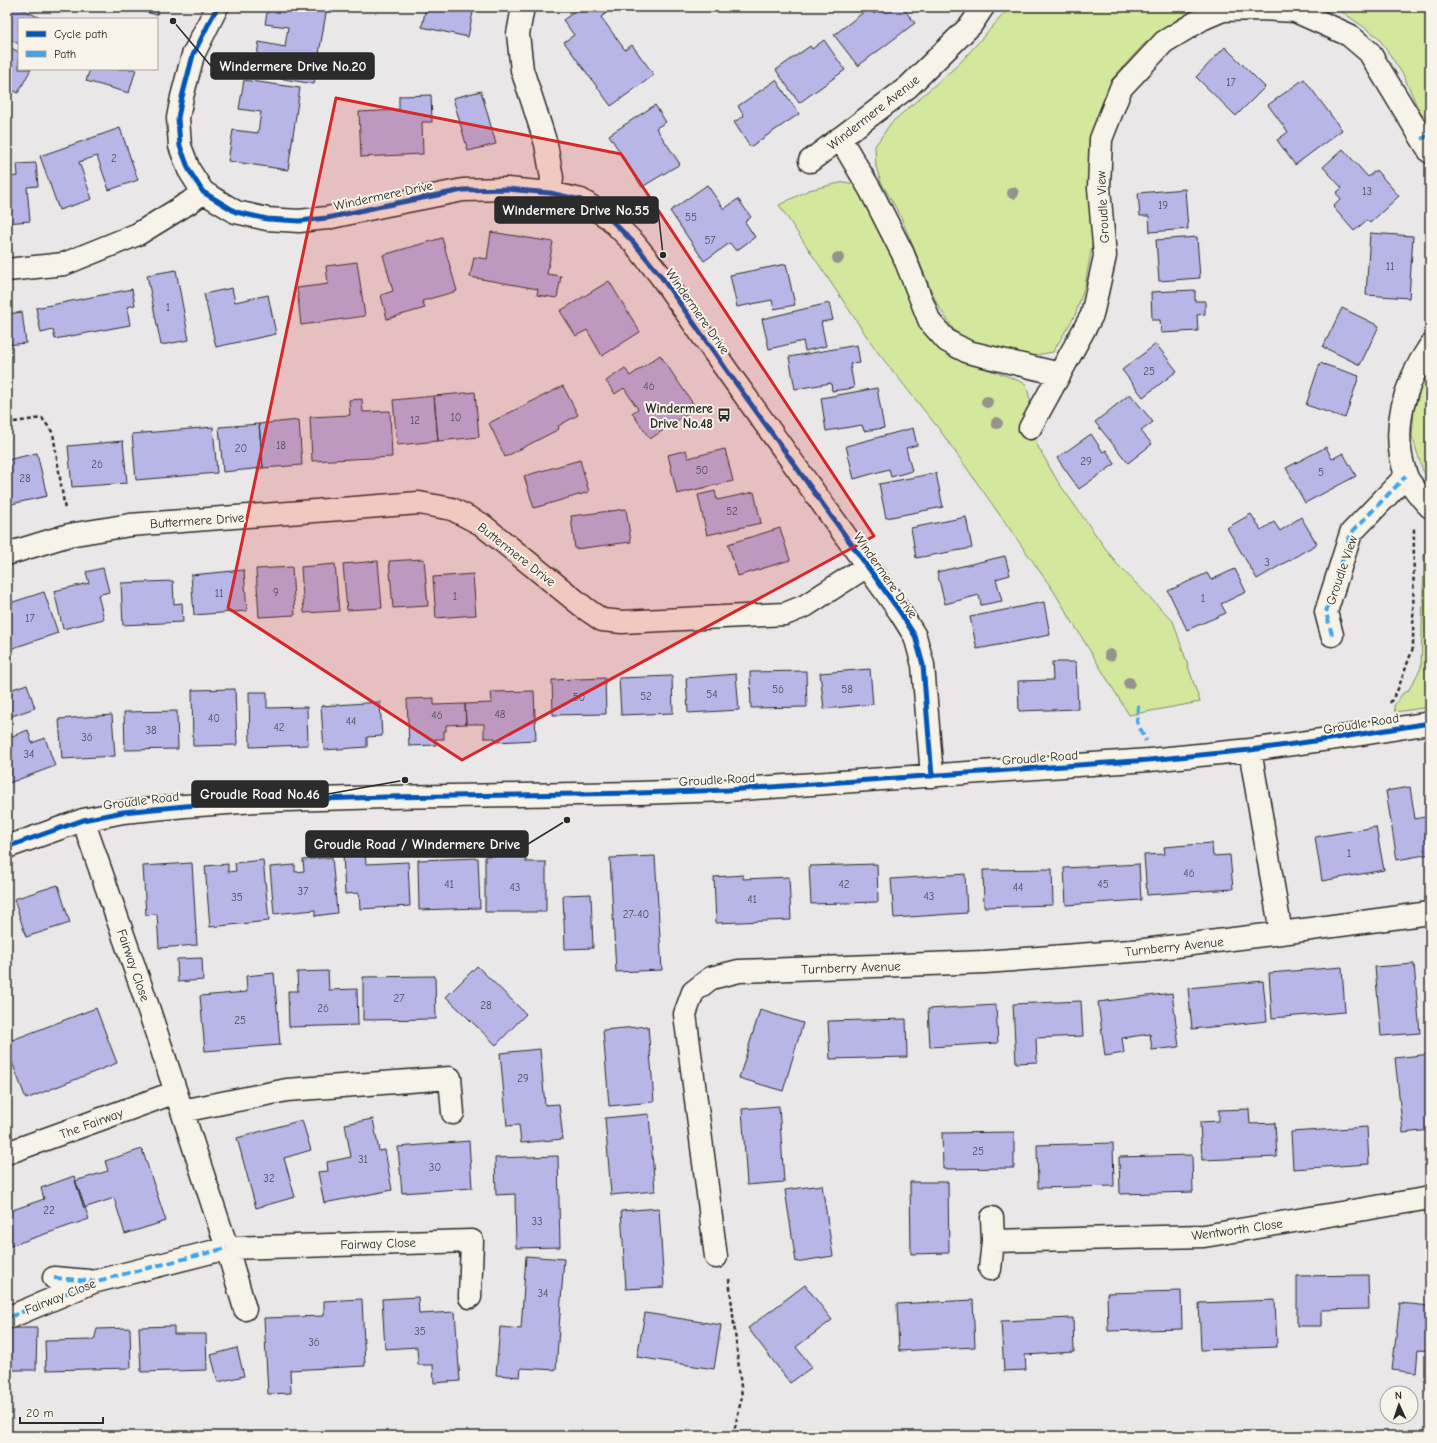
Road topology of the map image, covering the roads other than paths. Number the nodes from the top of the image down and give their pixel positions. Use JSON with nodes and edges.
{"nodes":[{"id":1,"x":217,"y":7,"type":"edge"},
{"id":2,"x":523,"y":7,"type":"edge"},
{"id":3,"x":983,"y":7,"type":"edge"},
{"id":4,"x":840,"y":138,"type":"junction"},
{"id":5,"x":1430,"y":152,"type":"edge"},
{"id":6,"x":810,"y":161,"type":"dead end"},
{"id":7,"x":203,"y":192,"type":"junction"},
{"id":8,"x":550,"y":193,"type":"junction"},
{"id":9,"x":7,"y":270,"type":"edge"},
{"id":10,"x":1430,"y":346,"type":"edge"},
{"id":11,"x":1060,"y":374,"type":"junction"},
{"id":12,"x":1030,"y":428,"type":"dead end"},
{"id":13,"x":1406,"y":476,"type":"junction"},
{"id":14,"x":1430,"y":506,"type":"edge"},
{"id":15,"x":7,"y":554,"type":"edge"},
{"id":16,"x":867,"y":566,"type":"junction"},
{"id":17,"x":1332,"y":635,"type":"dead end"},
{"id":18,"x":1430,"y":723,"type":"edge"},
{"id":19,"x":1250,"y":750,"type":"junction"},
{"id":20,"x":932,"y":776,"type":"junction"},
{"id":21,"x":83,"y":820,"type":"junction"},
{"id":22,"x":7,"y":847,"type":"edge"},
{"id":23,"x":1430,"y":913,"type":"edge"},
{"id":24,"x":1281,"y":934,"type":"junction"},
{"id":25,"x":179,"y":1102,"type":"junction"},
{"id":26,"x":453,"y":1113,"type":"dead end"},
{"id":27,"x":7,"y":1153,"type":"edge"},
{"id":28,"x":1430,"y":1198,"type":"edge"},
{"id":29,"x":992,"y":1218,"type":"dead end"},
{"id":30,"x":993,"y":1241,"type":"junction"},
{"id":31,"x":227,"y":1248,"type":"junction"},
{"id":32,"x":716,"y":1257,"type":"road end"},
{"id":33,"x":990,"y":1269,"type":"dead end"},
{"id":34,"x":54,"y":1278,"type":"dead end"},
{"id":35,"x":93,"y":1282,"type":"junction"},
{"id":36,"x":470,"y":1297,"type":"dead end"},
{"id":37,"x":245,"y":1309,"type":"dead end"},
{"id":38,"x":10,"y":1317,"type":"dead end"}],
"edges":[{"from":1,"to":7,"type":"street","name":"Windermere Drive"},
{"from":2,"to":8,"type":"street"},
{"from":3,"to":4,"type":"street","name":"Windermere Avenue"},
{"from":4,"to":6,"type":"street","name":"Windermere Avenue"},
{"from":4,"to":11,"type":"street"},
{"from":5,"to":11,"type":"street","name":"Groudle View"},
{"from":7,"to":8,"type":"street","name":"Windermere Drive"},
{"from":7,"to":9,"type":"street"},
{"from":8,"to":16,"type":"street","name":"Windermere Drive"},
{"from":10,"to":13,"type":"street"},
{"from":11,"to":12,"type":"street","name":"Groudle View"},
{"from":13,"to":14,"type":"street"},
{"from":13,"to":17,"type":"street","name":"Groudle View"},
{"from":15,"to":16,"type":"street","name":"Buttermere Drive"},
{"from":16,"to":20,"type":"street","name":"Windermere Drive"},
{"from":18,"to":19,"type":"street","name":"Groudle Road"},
{"from":19,"to":20,"type":"street","name":"Groudle Road"},
{"from":19,"to":24,"type":"street"},
{"from":20,"to":21,"type":"street","name":"Groudle Road"},
{"from":21,"to":22,"type":"street","name":"Groudle Road"},
{"from":21,"to":25,"type":"street","name":"Fairway Close"},
{"from":23,"to":24,"type":"street","name":"Turnberry Avenue"},
{"from":24,"to":32,"type":"street","name":"Turnberry Avenue"},
{"from":25,"to":26,"type":"street"},
{"from":25,"to":27,"type":"street","name":"The Fairway"},
{"from":25,"to":31,"type":"street","name":"Fairway Close"},
{"from":28,"to":30,"type":"street","name":"Wentworth Close"},
{"from":29,"to":30,"type":"street"},
{"from":30,"to":33,"type":"street"},
{"from":31,"to":35,"type":"street","name":"Fairway Close"},
{"from":31,"to":36,"type":"street","name":"Fairway Close"},
{"from":31,"to":37,"type":"street","name":"Fairway Close"},
{"from":34,"to":35,"type":"street"},
{"from":35,"to":38,"type":"street","name":"Fairway Close"}]}
